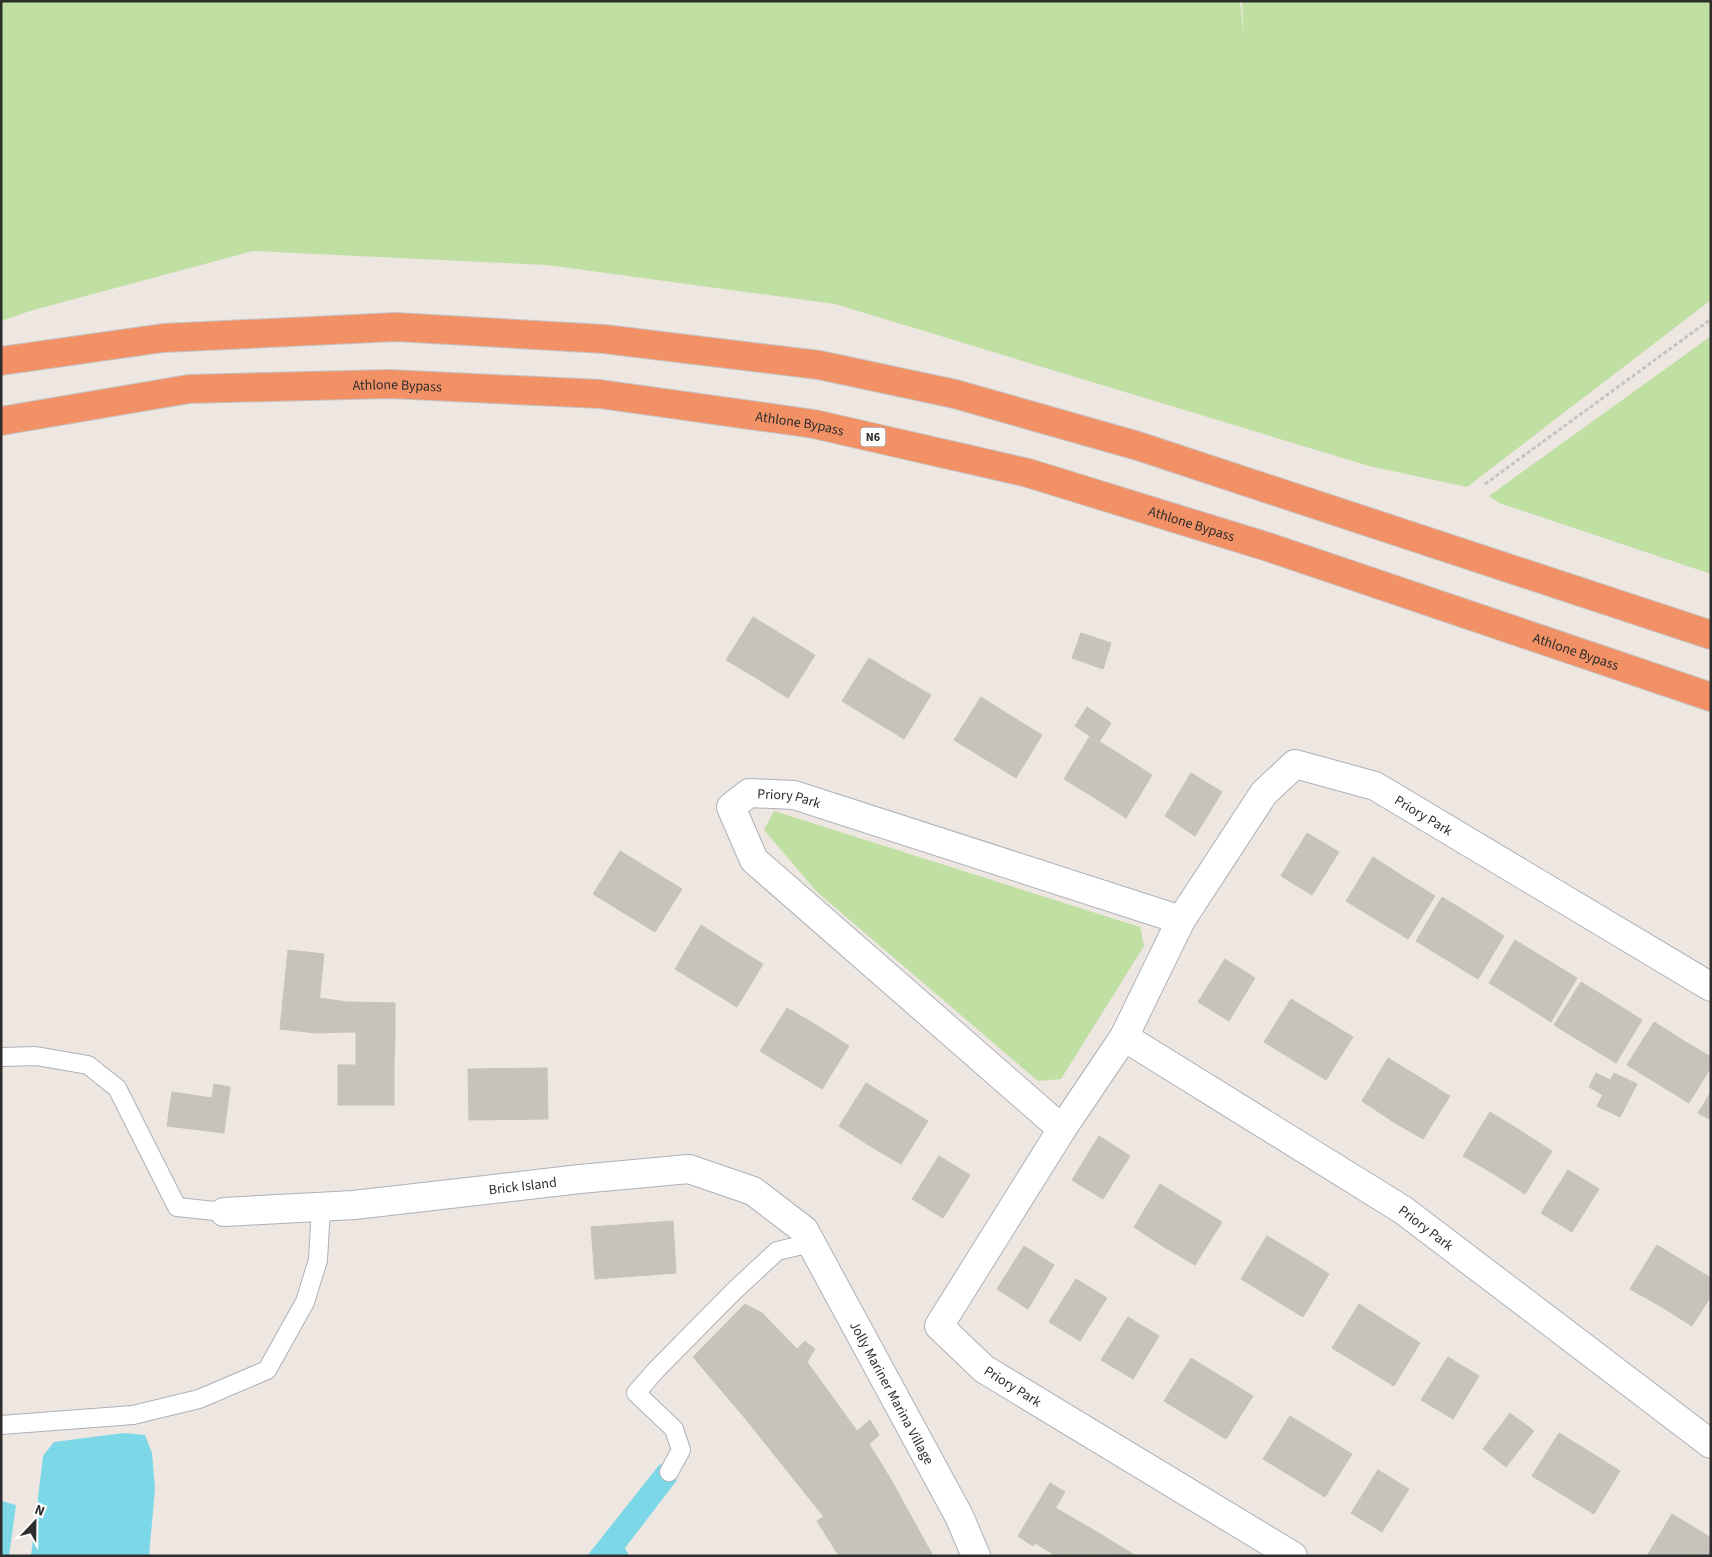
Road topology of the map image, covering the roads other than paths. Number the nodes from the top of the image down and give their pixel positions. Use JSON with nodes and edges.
{"nodes":[{"id":1,"x":1,"y":361,"type":"edge"},
{"id":2,"x":1,"y":421,"type":"edge"},
{"id":3,"x":1711,"y":635,"type":"edge"},
{"id":4,"x":1711,"y":697,"type":"edge"},
{"id":5,"x":1181,"y":920,"type":"junction"},
{"id":6,"x":1711,"y":987,"type":"edge"},
{"id":7,"x":1124,"y":1037,"type":"junction"},
{"id":8,"x":1,"y":1057,"type":"edge"},
{"id":9,"x":1062,"y":1129,"type":"junction"},
{"id":10,"x":321,"y":1206,"type":"junction"},
{"id":11,"x":224,"y":1212,"type":"joint"},
{"id":12,"x":808,"y":1237,"type":"junction"},
{"id":13,"x":1,"y":1425,"type":"edge"},
{"id":14,"x":1711,"y":1444,"type":"edge"},
{"id":15,"x":669,"y":1472,"type":"dead end"},
{"id":16,"x":976,"y":1556,"type":"edge"},
{"id":17,"x":1294,"y":1556,"type":"edge"}],
"edges":[{"from":1,"to":3,"type":"highway"},
{"from":2,"to":4,"type":"highway","name":"Athlone Bypass","number":"N6"},
{"from":5,"to":6,"type":"street","name":"Priory Park"},
{"from":5,"to":7,"type":"street","name":"Priory Park"},
{"from":5,"to":9,"type":"street","name":"Priory Park"},
{"from":7,"to":9,"type":"street","name":"Priory Park"},
{"from":7,"to":14,"type":"street","name":"Priory Park"},
{"from":8,"to":11,"type":"lane"},
{"from":9,"to":17,"type":"street","name":"Priory Park"},
{"from":10,"to":11,"type":"street","name":"Brick Island"},
{"from":10,"to":12,"type":"street","name":"Brick Island"},
{"from":10,"to":13,"type":"lane"},
{"from":12,"to":15,"type":"lane"},
{"from":12,"to":16,"type":"street","name":"Jolly Mariner Marina Village"}]}
